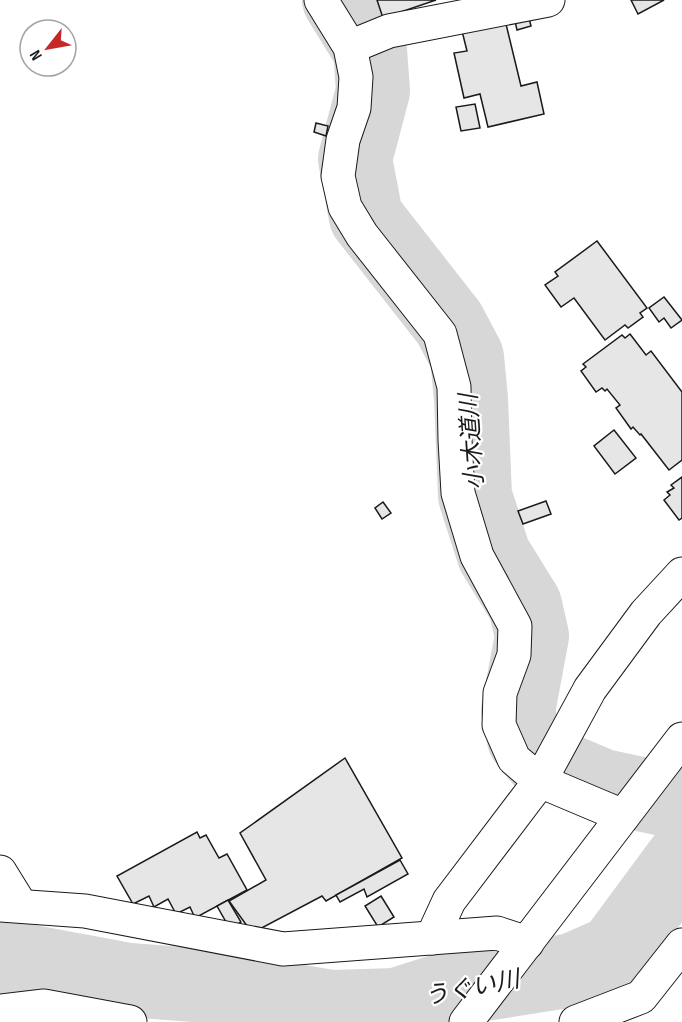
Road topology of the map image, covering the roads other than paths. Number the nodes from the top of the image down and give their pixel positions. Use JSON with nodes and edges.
{"nodes":[{"id":1,"x":321,"y":0,"type":"edge"},
{"id":2,"x":548,"y":0,"type":"edge"},
{"id":3,"x":350,"y":47,"type":"junction"},
{"id":4,"x":682,"y":574,"type":"edge"},
{"id":5,"x":682,"y":739,"type":"edge"},
{"id":6,"x":540,"y":781,"type":"junction"},
{"id":7,"x":624,"y":815,"type":"junction"},
{"id":8,"x":0,"y":872,"type":"edge"},
{"id":9,"x":11,"y":906,"type":"edge"},
{"id":10,"x":432,"y":938,"type":"junction"},
{"id":11,"x":526,"y":944,"type":"junction"},
{"id":12,"x":682,"y":945,"type":"edge"},
{"id":13,"x":0,"y":1011,"type":"edge"},
{"id":14,"x":470,"y":1020,"type":"edge"},
{"id":15,"x":130,"y":1022,"type":"edge"},
{"id":16,"x":576,"y":1022,"type":"edge"}],
"edges":[{"from":1,"to":3,"type":"street"},
{"from":2,"to":3,"type":"street"},
{"from":3,"to":6,"type":"street"},
{"from":4,"to":6,"type":"street"},
{"from":5,"to":7,"type":"street"},
{"from":6,"to":7,"type":"street"},
{"from":6,"to":10,"type":"street"},
{"from":7,"to":11,"type":"street"},
{"from":8,"to":9,"type":"street"},
{"from":9,"to":10,"type":"street"},
{"from":10,"to":11,"type":"street"},
{"from":11,"to":14,"type":"street"},
{"from":12,"to":16,"type":"street"},
{"from":13,"to":15,"type":"street"}]}
